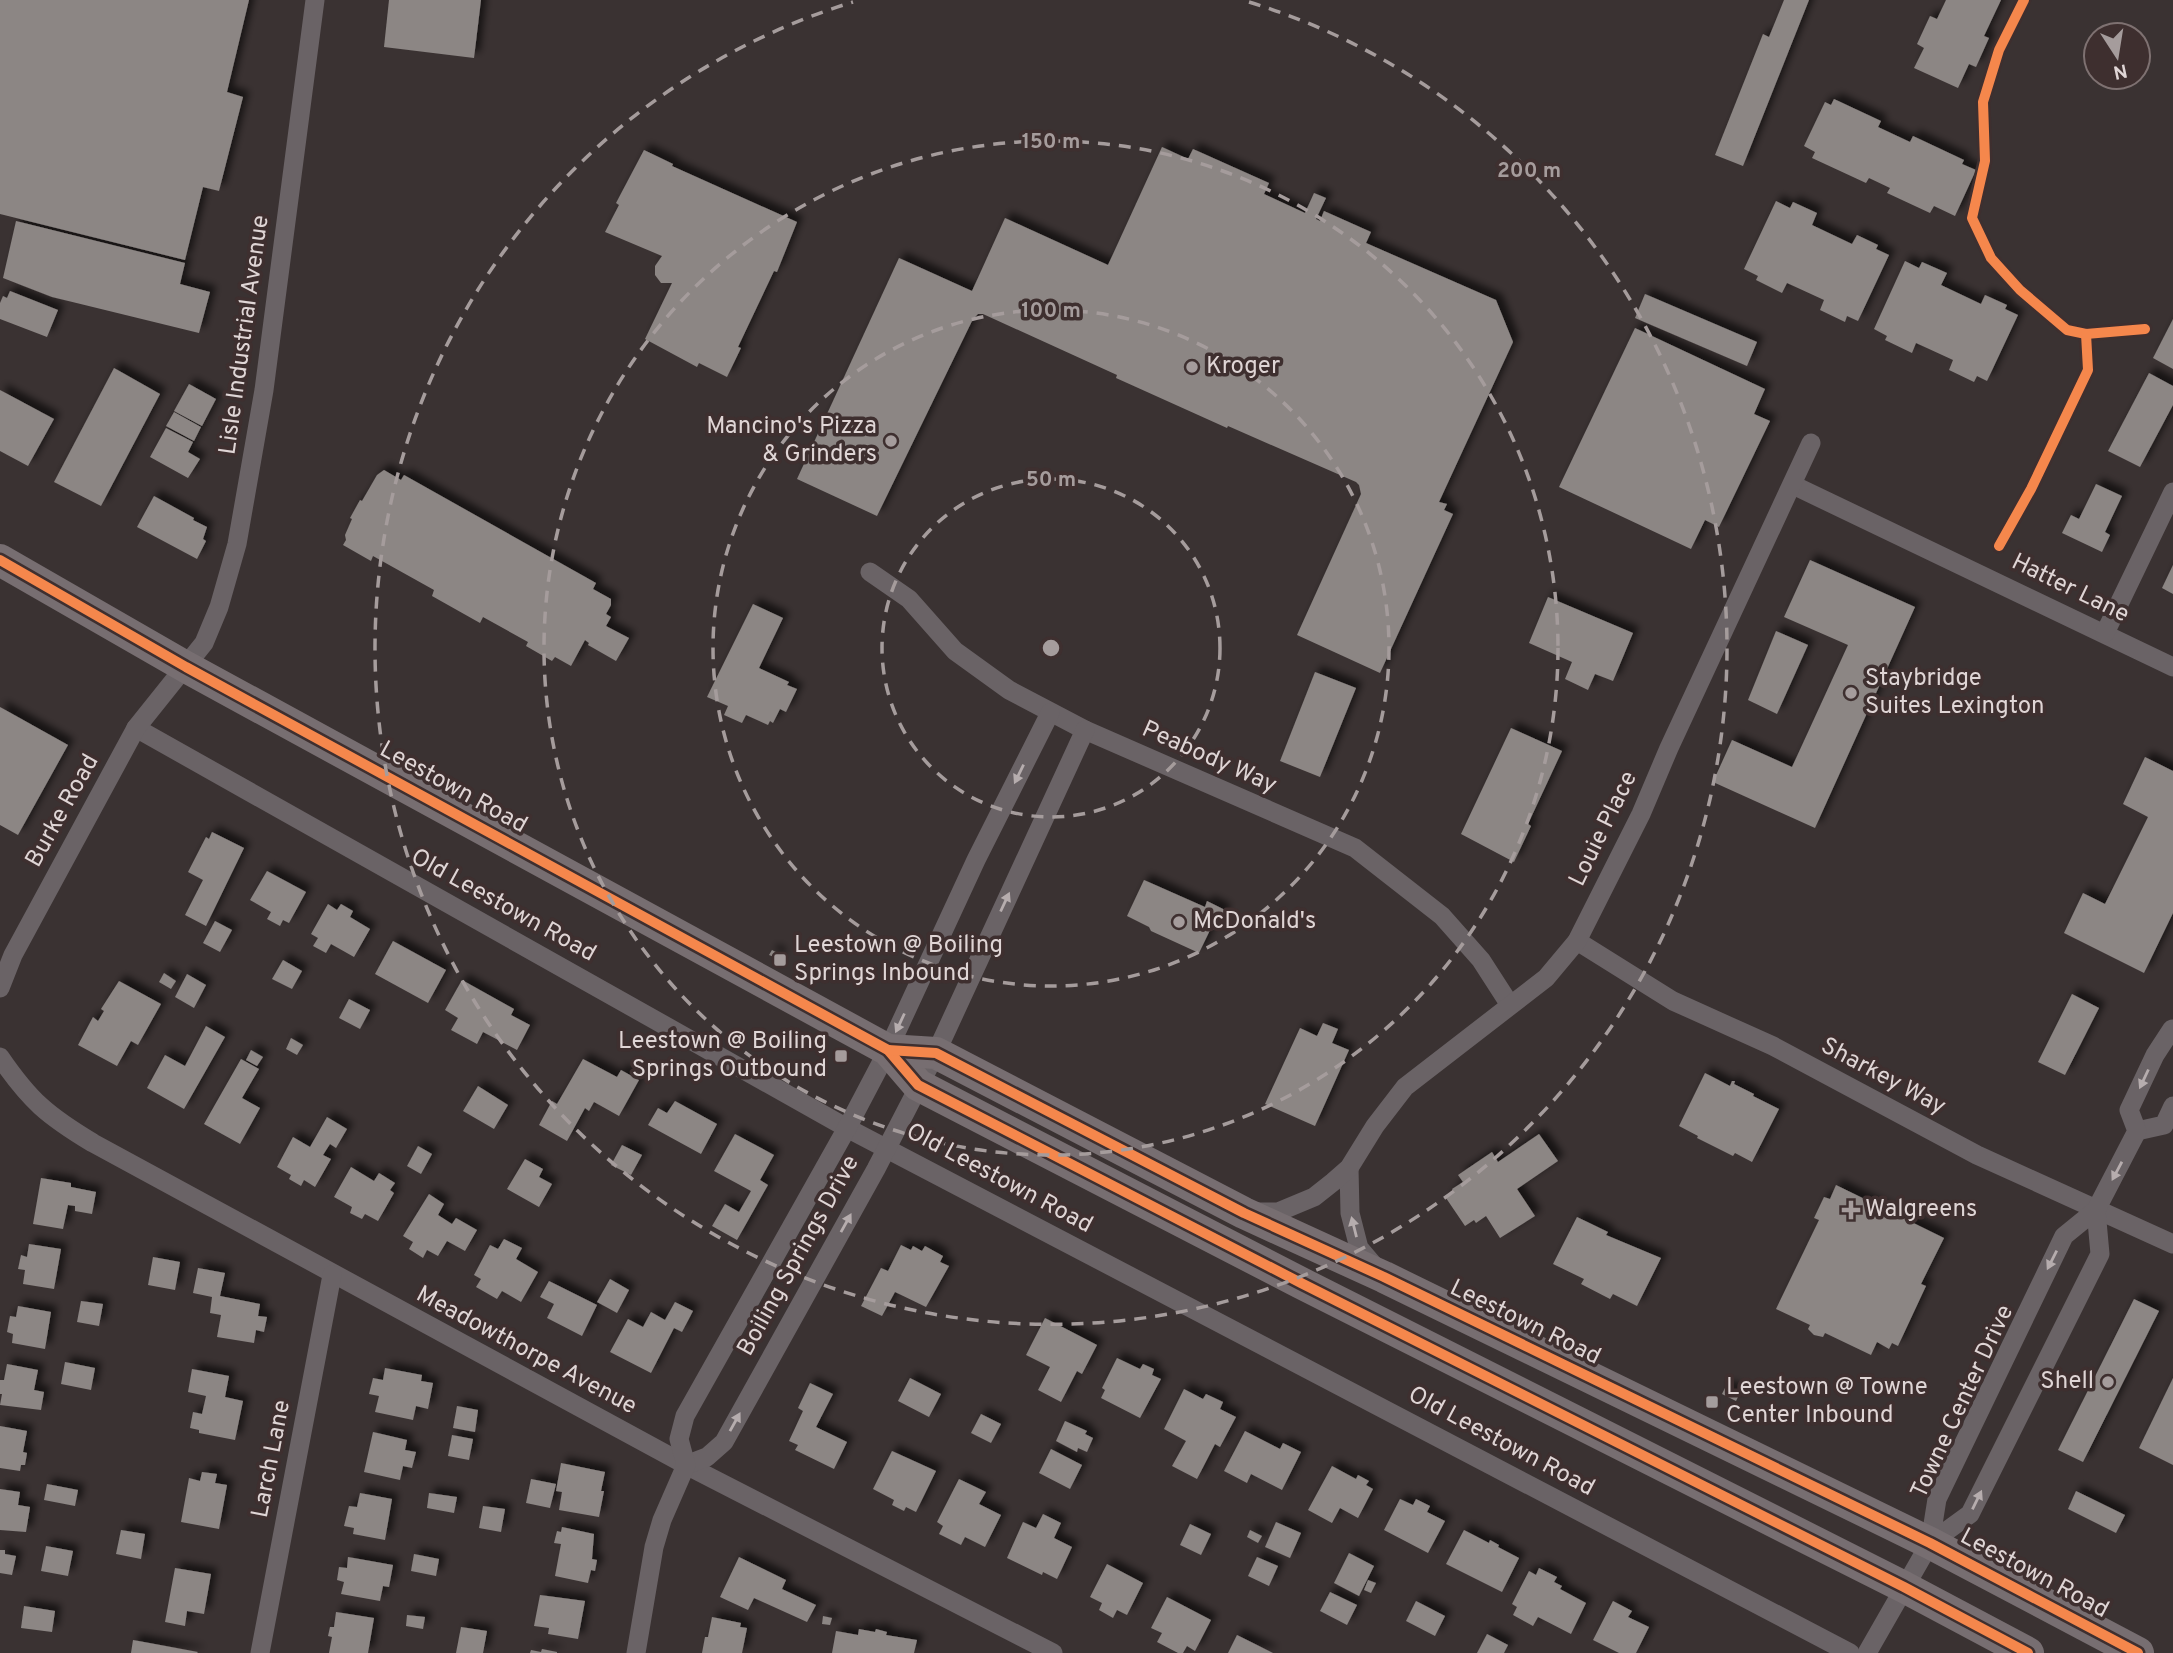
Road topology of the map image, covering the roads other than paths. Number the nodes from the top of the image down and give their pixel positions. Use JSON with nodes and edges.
{"nodes":[{"id":1,"x":315,"y":0,"type":"edge"},
{"id":2,"x":1811,"y":443,"type":"dead end"},
{"id":3,"x":1793,"y":485,"type":"junction"},
{"id":4,"x":2173,"y":492,"type":"edge"},
{"id":5,"x":0,"y":560,"type":"edge"},
{"id":6,"x":870,"y":572,"type":"dead end"},
{"id":7,"x":2105,"y":633,"type":"junction"},
{"id":8,"x":186,"y":667,"type":"junction"},
{"id":9,"x":2173,"y":667,"type":"edge"},
{"id":10,"x":1050,"y":713,"type":"junction"},
{"id":11,"x":136,"y":728,"type":"junction"},
{"id":12,"x":1085,"y":730,"type":"junction"},
{"id":13,"x":1577,"y":940,"type":"junction"},
{"id":14,"x":6,"y":952,"type":"edge"},
{"id":15,"x":0,"y":988,"type":"edge"},
{"id":16,"x":1510,"y":1005,"type":"junction"},
{"id":17,"x":2173,"y":1024,"type":"edge"},
{"id":18,"x":888,"y":1050,"type":"junction"},
{"id":19,"x":936,"y":1053,"type":"junction"},
{"id":20,"x":0,"y":1057,"type":"edge"},
{"id":21,"x":918,"y":1085,"type":"junction"},
{"id":22,"x":2173,"y":1106,"type":"edge"},
{"id":23,"x":847,"y":1128,"type":"junction"},
{"id":24,"x":2137,"y":1131,"type":"junction"},
{"id":25,"x":886,"y":1148,"type":"junction"},
{"id":26,"x":1349,"y":1168,"type":"junction"},
{"id":27,"x":2096,"y":1210,"type":"junction"},
{"id":28,"x":1244,"y":1213,"type":"junction"},
{"id":29,"x":2173,"y":1244,"type":"edge"},
{"id":30,"x":332,"y":1275,"type":"junction"},
{"id":31,"x":1384,"y":1277,"type":"junction"},
{"id":32,"x":686,"y":1465,"type":"junction"},
{"id":33,"x":1930,"y":1543,"type":"junction"},
{"id":34,"x":1904,"y":1587,"type":"junction"},
{"id":35,"x":1022,"y":1646,"type":"edge"},
{"id":36,"x":260,"y":1653,"type":"edge"},
{"id":37,"x":636,"y":1653,"type":"edge"},
{"id":38,"x":1053,"y":1653,"type":"edge"},
{"id":39,"x":1850,"y":1653,"type":"edge"},
{"id":40,"x":1867,"y":1653,"type":"edge"},
{"id":41,"x":2028,"y":1653,"type":"edge"},
{"id":42,"x":2138,"y":1653,"type":"edge"}],
"edges":[{"from":1,"to":8,"type":"street","name":"Lisle Industrial Avenue"},
{"from":2,"to":3,"type":"street","name":"Louie Place"},
{"from":3,"to":7,"type":"street","name":"Hatter Lane"},
{"from":3,"to":13,"type":"street","name":"Louie Place"},
{"from":4,"to":7,"type":"street"},
{"from":5,"to":8,"type":"main road","name":"Leestown Road"},
{"from":6,"to":10,"type":"street","name":"Peabody Way"},
{"from":7,"to":9,"type":"street","name":"Hatter Lane"},
{"from":8,"to":11,"type":"street","name":"Burke Road"},
{"from":8,"to":18,"type":"main road","name":"Leestown Road"},
{"from":10,"to":12,"type":"street","name":"Peabody Way"},
{"from":10,"to":18,"type":"street","name":"Boiling Springs Drive","one_way":true},
{"from":11,"to":14,"type":"street","name":"Burke Road"},
{"from":11,"to":23,"type":"street","name":"Old Leestown Road"},
{"from":12,"to":16,"type":"street","name":"Peabody Way"},
{"from":19,"to":12,"type":"street","name":"Boiling Springs Drive","one_way":true},
{"from":13,"to":16,"type":"street","name":"Louie Place"},
{"from":13,"to":27,"type":"street","name":"Sharkey Way"},
{"from":14,"to":15,"type":"street","name":"Burke Road"},
{"from":16,"to":26,"type":"street","name":"Louie Place"},
{"from":17,"to":24,"type":"street","one_way":true},
{"from":18,"to":19,"type":"main road","name":"Leestown Road"},
{"from":18,"to":21,"type":"main road","name":"Leestown Road"},
{"from":18,"to":23,"type":"street","name":"Boiling Springs Drive"},
{"from":19,"to":21,"type":"street","name":"Boiling Springs Drive"},
{"from":19,"to":28,"type":"main road","name":"Leestown Road"},
{"from":20,"to":30,"type":"street","name":"Meadowthorpe Avenue"},
{"from":21,"to":25,"type":"street","name":"Boiling Springs Drive"},
{"from":21,"to":34,"type":"main road","name":"Leestown Road"},
{"from":22,"to":24,"type":"street"},
{"from":23,"to":25,"type":"street","name":"Old Leestown Road"},
{"from":23,"to":32,"type":"street","name":"Boiling Springs Drive"},
{"from":24,"to":27,"type":"street","name":"Towne Center Drive","one_way":true},
{"from":32,"to":25,"type":"street","name":"Boiling Springs Drive","one_way":true},
{"from":25,"to":39,"type":"street","name":"Old Leestown Road"},
{"from":26,"to":28,"type":"street","name":"Louie Place"},
{"from":31,"to":26,"type":"street","one_way":true},
{"from":27,"to":29,"type":"street","name":"Sharkey Way"},
{"from":27,"to":33,"type":"street","name":"Towne Center Drive","one_way":true},
{"from":33,"to":27,"type":"street","name":"Towne Center Drive","one_way":true},
{"from":28,"to":31,"type":"main road","name":"Leestown Road"},
{"from":30,"to":32,"type":"street","name":"Meadowthorpe Avenue"},
{"from":30,"to":36,"type":"street","name":"Larch Lane"},
{"from":31,"to":33,"type":"main road","name":"Leestown Road"},
{"from":32,"to":35,"type":"street","name":"Meadowthorpe Avenue"},
{"from":32,"to":37,"type":"street"},
{"from":33,"to":34,"type":"street","name":"Towne Center Drive"},
{"from":33,"to":42,"type":"main road","name":"Leestown Road"},
{"from":34,"to":40,"type":"street","name":"Towne Center Drive"},
{"from":34,"to":41,"type":"main road","name":"Leestown Road"},
{"from":35,"to":38,"type":"street","name":"Meadowthorpe Avenue"}]}
